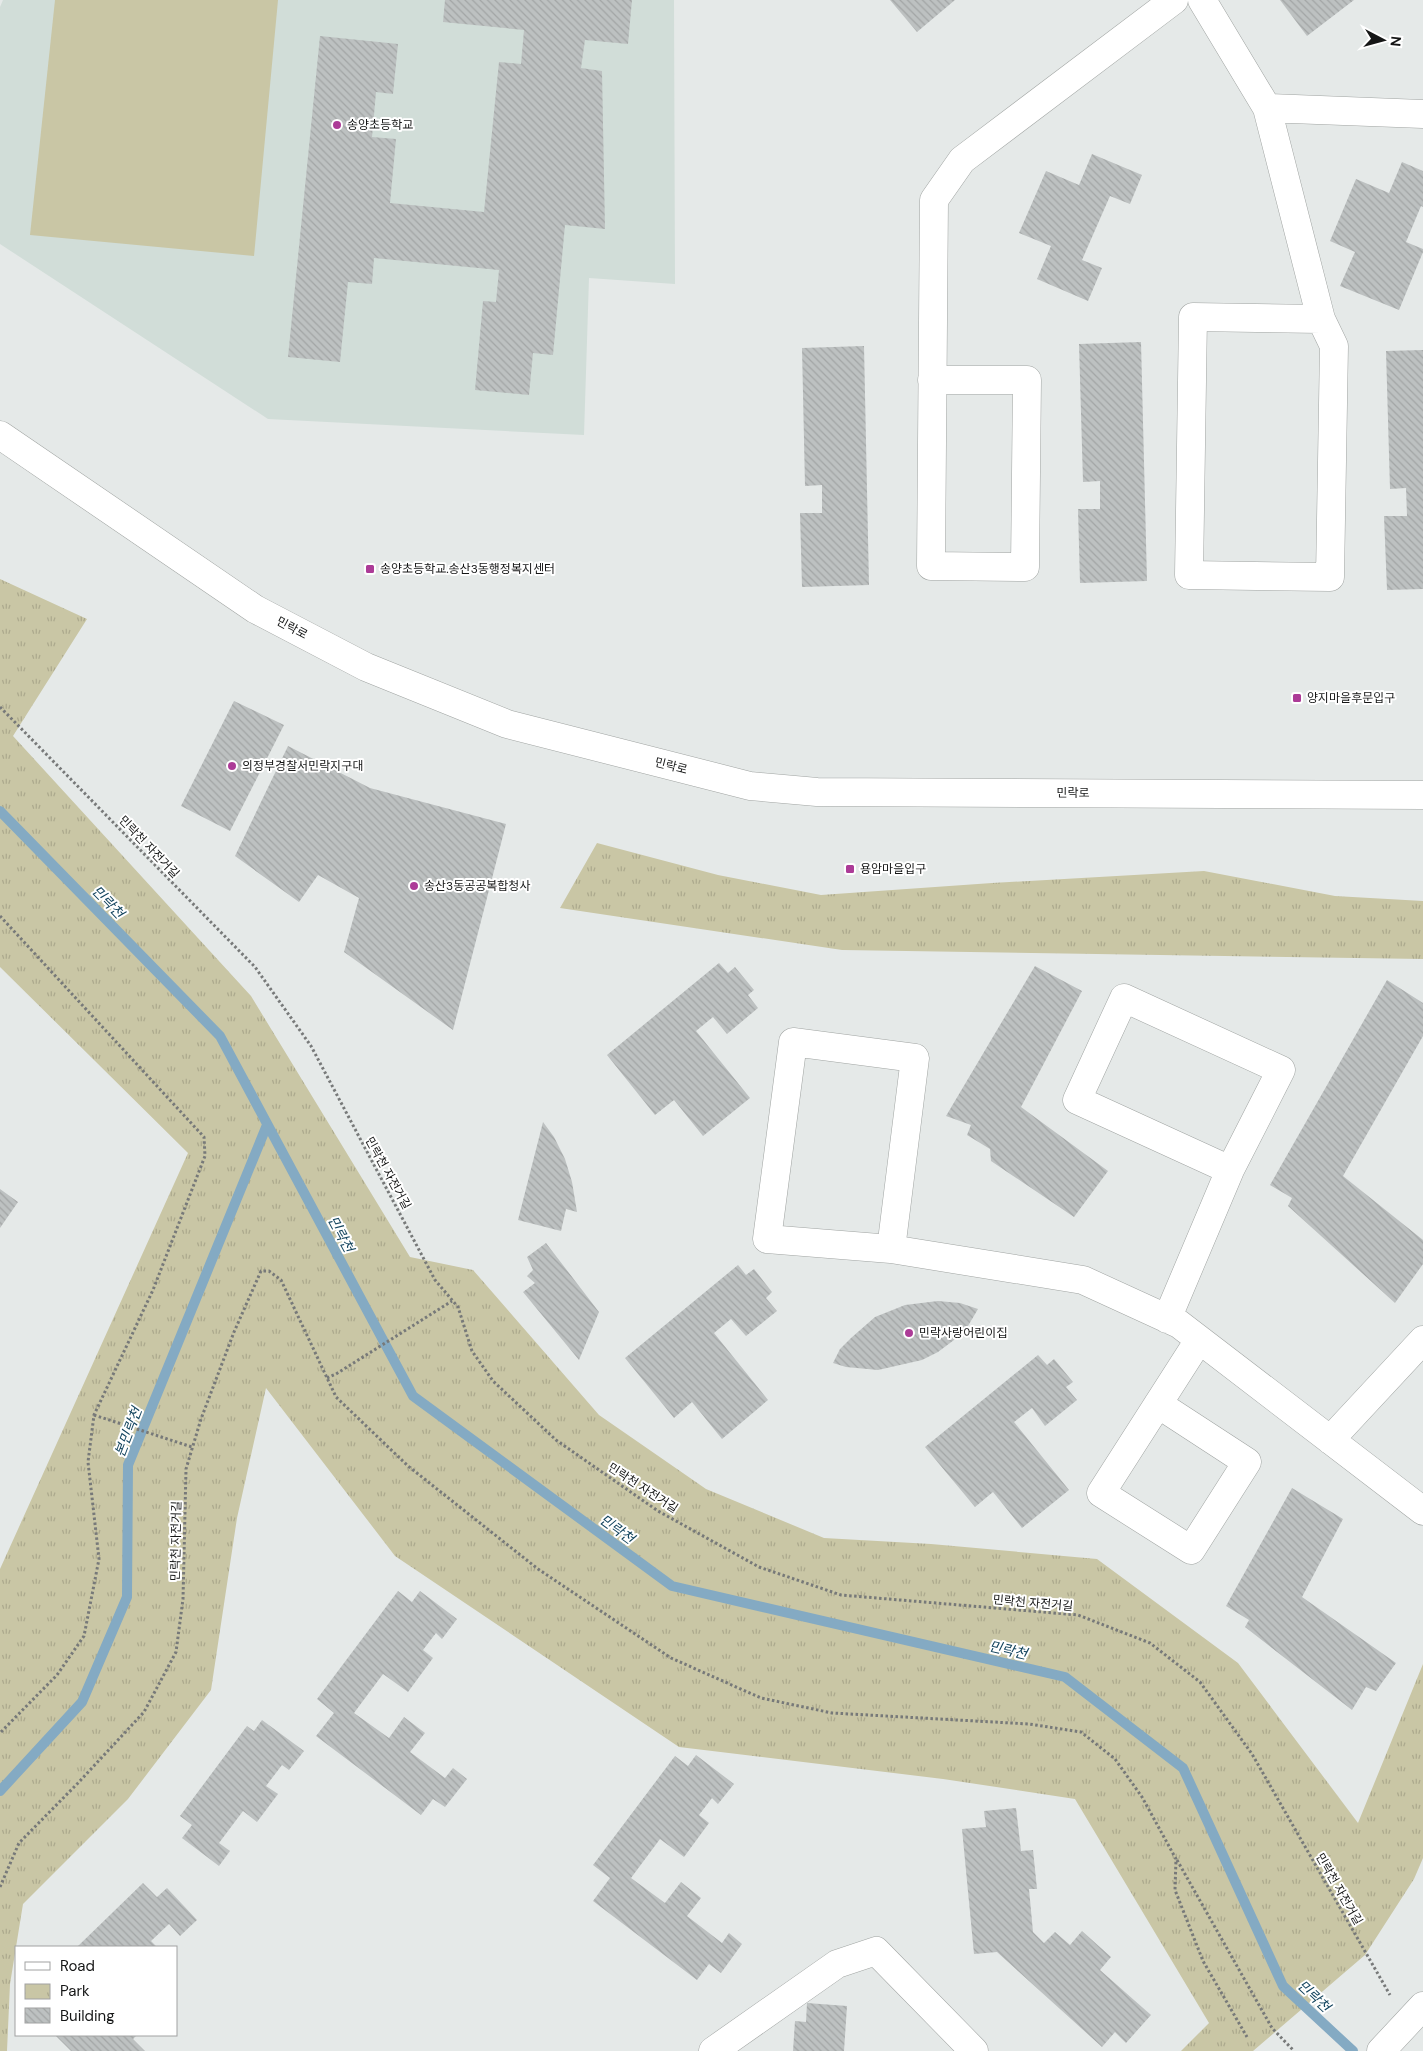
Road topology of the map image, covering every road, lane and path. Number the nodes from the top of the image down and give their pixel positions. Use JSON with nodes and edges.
{"nodes":[{"id":1,"x":1174,"y":0,"type":"edge"},
{"id":2,"x":1202,"y":0,"type":"edge"},
{"id":3,"x":1267,"y":108,"type":"junction"},
{"id":4,"x":1423,"y":114,"type":"edge"},
{"id":5,"x":1321,"y":319,"type":"junction"},
{"id":6,"x":932,"y":380,"type":"junction"},
{"id":7,"x":0,"y":434,"type":"edge"},
{"id":8,"x":0,"y":708,"type":"edge"},
{"id":9,"x":1423,"y":795,"type":"edge"},
{"id":10,"x":0,"y":916,"type":"edge"},
{"id":11,"x":1230,"y":1170,"type":"junction"},
{"id":12,"x":891,"y":1249,"type":"junction"},
{"id":13,"x":452,"y":1300,"type":"junction"},
{"id":14,"x":1167,"y":1319,"type":"junction"},
{"id":15,"x":1199,"y":1340,"type":"junction"},
{"id":16,"x":1423,"y":1340,"type":"edge"},
{"id":17,"x":327,"y":1378,"type":"junction"},
{"id":18,"x":1158,"y":1404,"type":"junction"},
{"id":19,"x":94,"y":1415,"type":"junction"},
{"id":20,"x":1330,"y":1440,"type":"junction"},
{"id":21,"x":192,"y":1447,"type":"junction"},
{"id":22,"x":1423,"y":1512,"type":"edge"},
{"id":23,"x":0,"y":1734,"type":"edge"},
{"id":24,"x":1176,"y":1859,"type":"junction"},
{"id":25,"x":0,"y":1888,"type":"edge"},
{"id":26,"x":1415,"y":2014,"type":"edge"},
{"id":27,"x":1247,"y":2037,"type":"dead end"},
{"id":28,"x":713,"y":2051,"type":"edge"},
{"id":29,"x":974,"y":2051,"type":"edge"},
{"id":30,"x":1294,"y":2051,"type":"edge"},
{"id":31,"x":1381,"y":2051,"type":"edge"}],
"edges":[{"from":1,"to":6,"type":"main road"},
{"from":2,"to":3,"type":"main road"},
{"from":3,"to":4,"type":"main road"},
{"from":3,"to":5,"type":"main road"},
{"from":5,"to":5,"type":"main road"},
{"from":6,"to":6,"type":"main road"},
{"from":7,"to":9,"type":"main road","name":"민락로"},
{"from":8,"to":13,"type":"path","name":"민락천 자전거길"},
{"from":10,"to":19,"type":"path"},
{"from":11,"to":11,"type":"main road"},
{"from":11,"to":14,"type":"main road"},
{"from":12,"to":12,"type":"main road"},
{"from":12,"to":14,"type":"main road"},
{"from":13,"to":17,"type":"path"},
{"from":13,"to":26,"type":"path","name":"민락천 자전거길"},
{"from":14,"to":15,"type":"main road"},
{"from":15,"to":18,"type":"main road"},
{"from":15,"to":20,"type":"main road"},
{"from":16,"to":20,"type":"main road"},
{"from":17,"to":21,"type":"path","name":"민락천 자전거길"},
{"from":17,"to":24,"type":"path","name":"민락천 자전거길"},
{"from":18,"to":18,"type":"main road"},
{"from":19,"to":21,"type":"path"},
{"from":19,"to":23,"type":"path"},
{"from":20,"to":22,"type":"main road"},
{"from":21,"to":25,"type":"path","name":"민락천 자전거길"},
{"from":24,"to":27,"type":"path"},
{"from":24,"to":30,"type":"path","name":"민락천 자전거길"},
{"from":26,"to":31,"type":"main road"},
{"from":28,"to":29,"type":"main road"}]}
